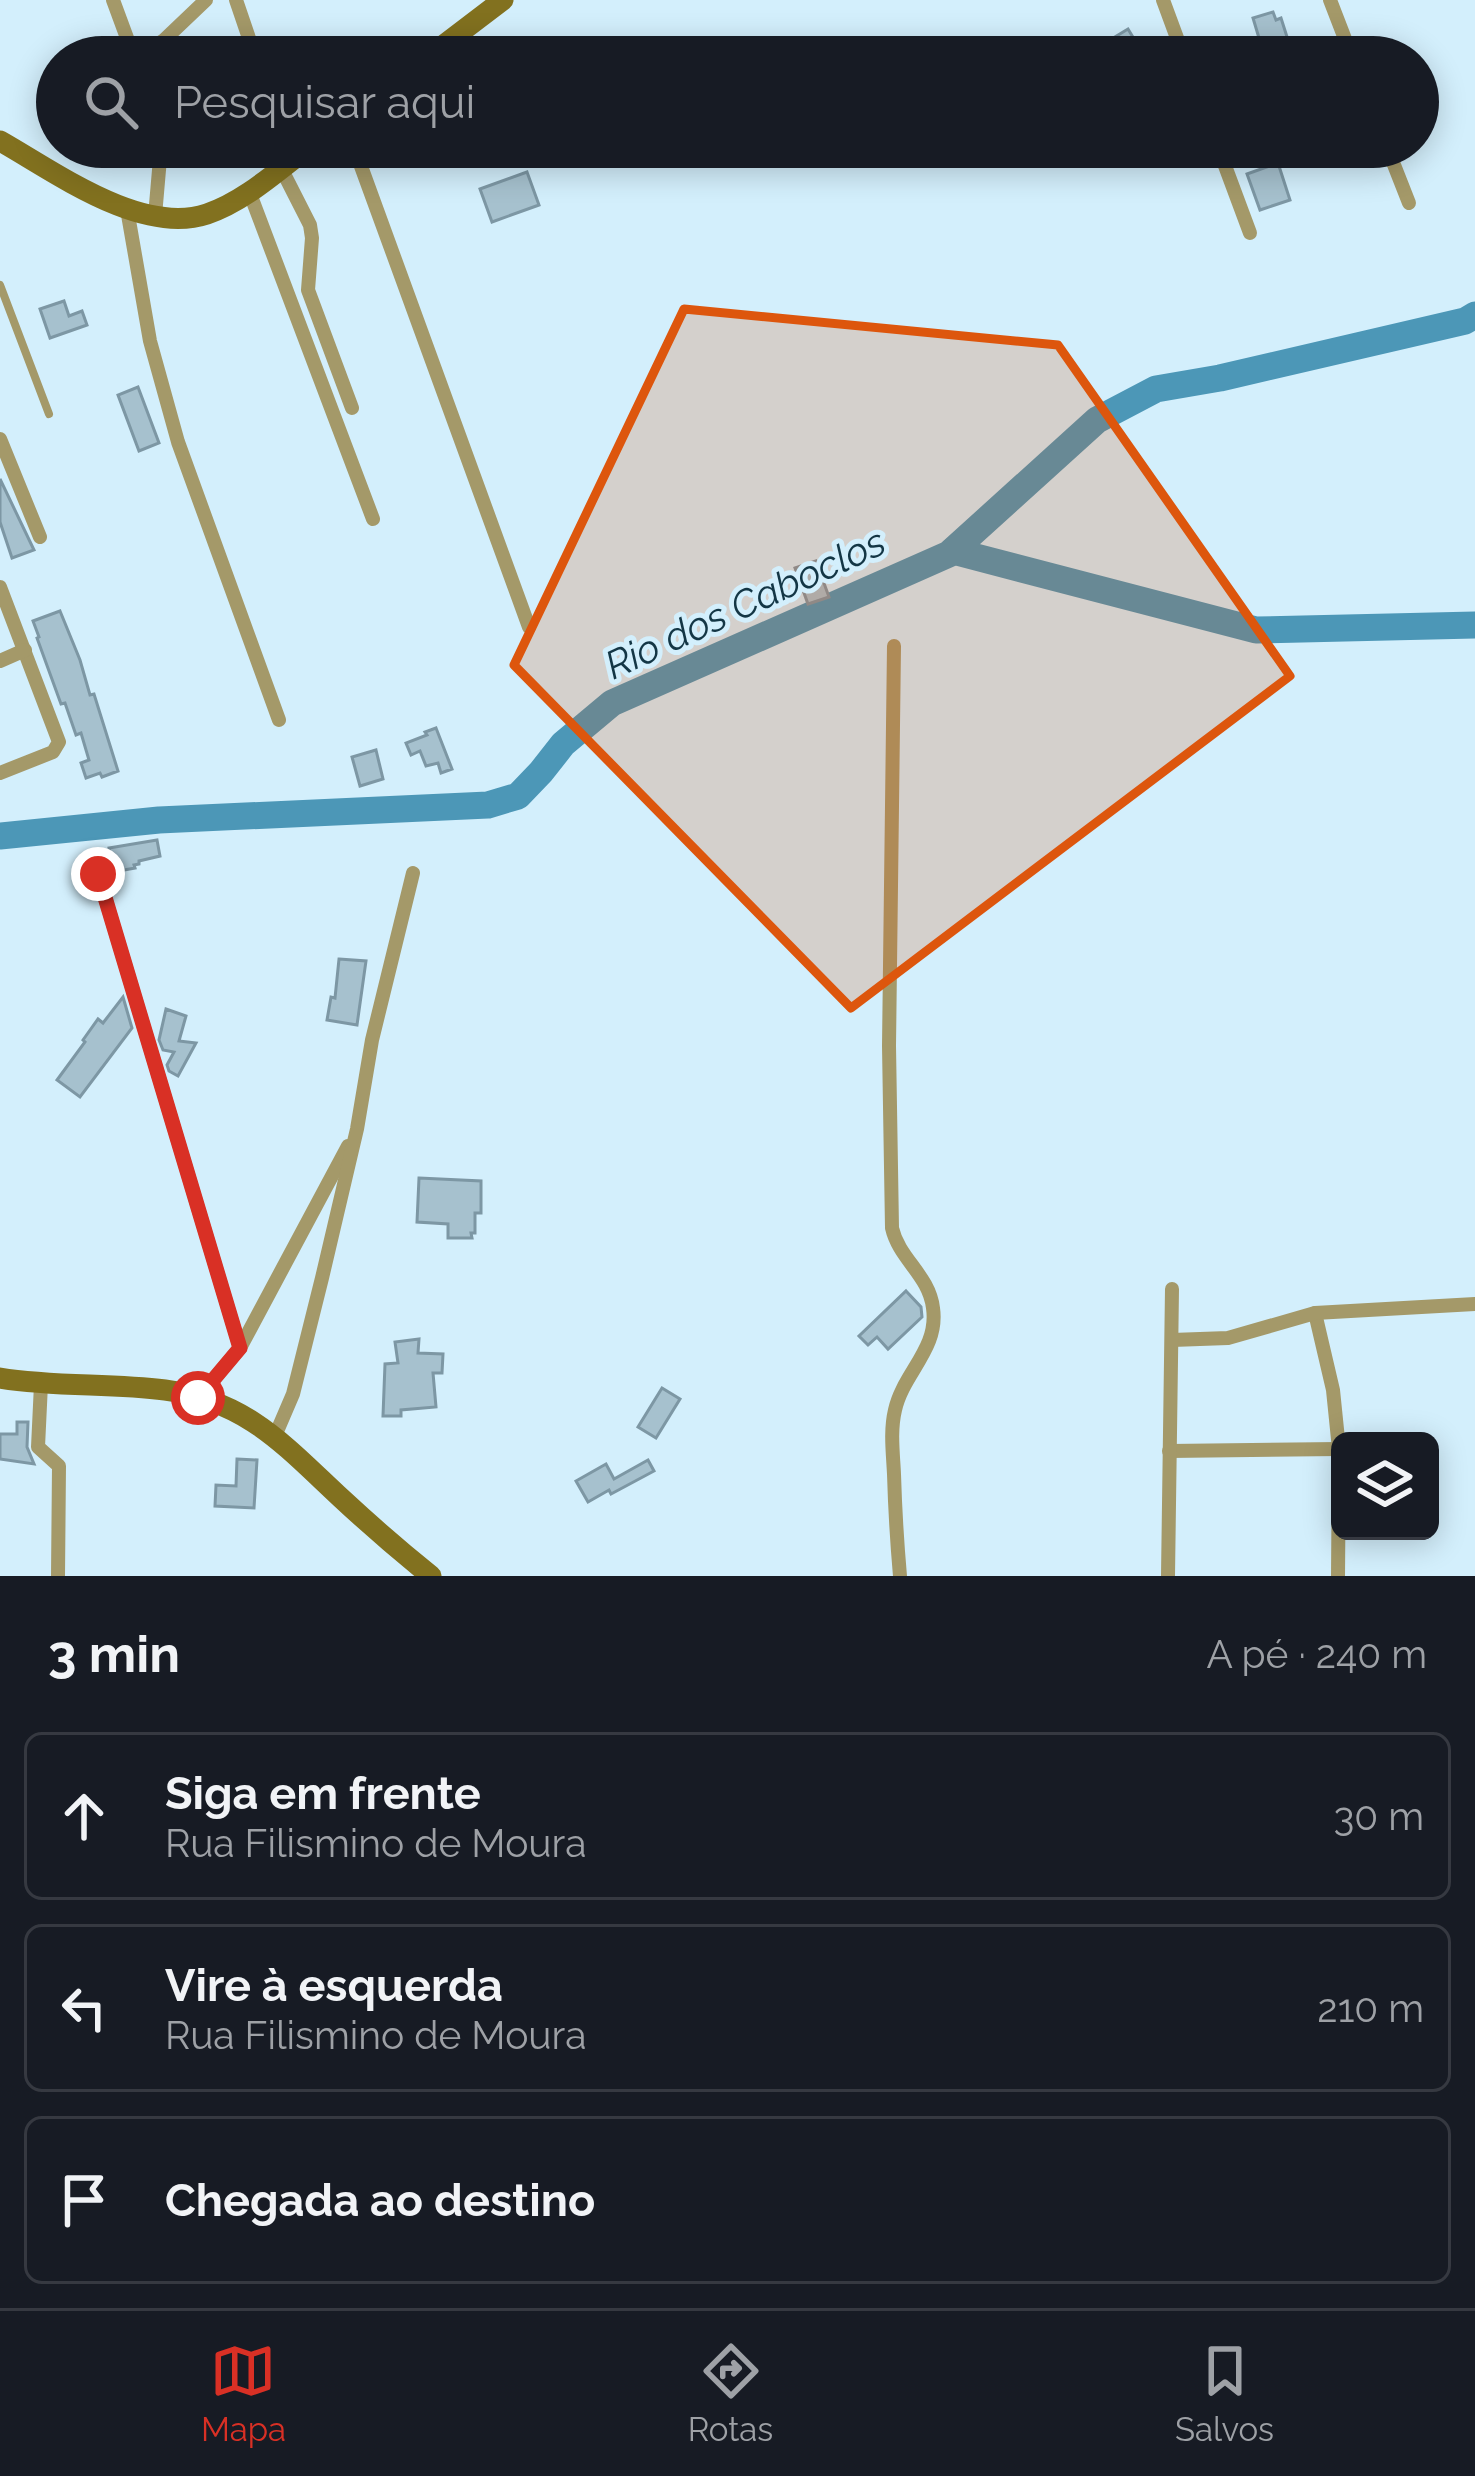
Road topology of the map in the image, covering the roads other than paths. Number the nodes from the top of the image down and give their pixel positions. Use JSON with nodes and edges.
{"nodes":[{"id":1,"x":113,"y":0,"type":"edge"},
{"id":2,"x":206,"y":0,"type":"edge"},
{"id":3,"x":236,"y":0,"type":"edge"},
{"id":4,"x":1163,"y":0,"type":"edge"},
{"id":5,"x":1330,"y":0,"type":"edge"},
{"id":6,"x":498,"y":2,"type":"edge"},
{"id":7,"x":128,"y":36,"type":"edge"},
{"id":8,"x":168,"y":36,"type":"edge"},
{"id":9,"x":248,"y":36,"type":"edge"},
{"id":10,"x":455,"y":36,"type":"edge"},
{"id":11,"x":1176,"y":36,"type":"edge"},
{"id":12,"x":1344,"y":36,"type":"edge"},
{"id":13,"x":0,"y":141,"type":"edge"},
{"id":14,"x":36,"y":161,"type":"edge"},
{"id":15,"x":48,"y":168,"type":"edge"},
{"id":16,"x":159,"y":168,"type":"edge"},
{"id":17,"x":281,"y":168,"type":"joint"},
{"id":18,"x":362,"y":168,"type":"edge"},
{"id":19,"x":1226,"y":168,"type":"edge"},
{"id":20,"x":1395,"y":168,"type":"edge"},
{"id":21,"x":249,"y":191,"type":"junction"},
{"id":22,"x":1409,"y":203,"type":"dead end"},
{"id":23,"x":128,"y":209,"type":"junction"},
{"id":24,"x":155,"y":217,"type":"junction"},
{"id":25,"x":1250,"y":233,"type":"dead end"},
{"id":26,"x":0,"y":285,"type":"edge"},
{"id":27,"x":352,"y":408,"type":"dead end"},
{"id":28,"x":49,"y":415,"type":"dead end"},
{"id":29,"x":0,"y":439,"type":"edge"},
{"id":30,"x":373,"y":519,"type":"dead end"},
{"id":31,"x":40,"y":537,"type":"dead end"},
{"id":32,"x":0,"y":587,"type":"edge"},
{"id":33,"x":529,"y":627,"type":"dead end"},
{"id":34,"x":894,"y":646,"type":"dead end"},
{"id":35,"x":25,"y":650,"type":"junction"},
{"id":36,"x":0,"y":661,"type":"edge"},
{"id":37,"x":279,"y":720,"type":"dead end"},
{"id":38,"x":0,"y":773,"type":"edge"},
{"id":39,"x":413,"y":873,"type":"dead end"},
{"id":40,"x":98,"y":874,"type":"dead end"},
{"id":41,"x":356,"y":1129,"type":"junction"},
{"id":42,"x":1172,"y":1289,"type":"dead end"},
{"id":43,"x":1475,"y":1304,"type":"edge"},
{"id":44,"x":1315,"y":1312,"type":"junction"},
{"id":45,"x":1172,"y":1340,"type":"junction"},
{"id":46,"x":240,"y":1348,"type":"junction"},
{"id":47,"x":0,"y":1378,"type":"edge"},
{"id":48,"x":41,"y":1384,"type":"junction"},
{"id":49,"x":198,"y":1398,"type":"junction"},
{"id":50,"x":1338,"y":1432,"type":"edge"},
{"id":51,"x":275,"y":1436,"type":"junction"},
{"id":52,"x":1331,"y":1449,"type":"edge"},
{"id":53,"x":1169,"y":1451,"type":"junction"},
{"id":54,"x":1338,"y":1540,"type":"edge"},
{"id":55,"x":58,"y":1576,"type":"edge"},
{"id":56,"x":431,"y":1576,"type":"edge"},
{"id":57,"x":900,"y":1576,"type":"edge"},
{"id":58,"x":1168,"y":1576,"type":"edge"},
{"id":59,"x":1338,"y":1576,"type":"edge"}],
"edges":[{"from":1,"to":7,"type":"street"},
{"from":2,"to":8,"type":"street"},
{"from":3,"to":9,"type":"street"},
{"from":4,"to":11,"type":"street"},
{"from":5,"to":12,"type":"street"},
{"from":6,"to":10,"type":"street"},
{"from":13,"to":14,"type":"street"},
{"from":15,"to":23,"type":"street"},
{"from":16,"to":24,"type":"street"},
{"from":17,"to":21,"type":"street"},
{"from":17,"to":27,"type":"street"},
{"from":18,"to":33,"type":"street"},
{"from":19,"to":25,"type":"street"},
{"from":20,"to":22,"type":"street"},
{"from":21,"to":24,"type":"street"},
{"from":21,"to":30,"type":"street"},
{"from":23,"to":24,"type":"street"},
{"from":23,"to":37,"type":"street"},
{"from":26,"to":28,"type":"lane"},
{"from":29,"to":31,"type":"street"},
{"from":32,"to":35,"type":"street"},
{"from":34,"to":57,"type":"street"},
{"from":35,"to":36,"type":"street"},
{"from":35,"to":38,"type":"street"},
{"from":39,"to":41,"type":"street"},
{"from":40,"to":46,"type":"street"},
{"from":41,"to":46,"type":"street"},
{"from":41,"to":51,"type":"street"},
{"from":42,"to":45,"type":"street"},
{"from":43,"to":44,"type":"street"},
{"from":44,"to":45,"type":"street"},
{"from":44,"to":50,"type":"street"},
{"from":45,"to":53,"type":"street"},
{"from":46,"to":49,"type":"street"},
{"from":47,"to":48,"type":"street"},
{"from":48,"to":49,"type":"street"},
{"from":48,"to":55,"type":"street"},
{"from":49,"to":51,"type":"street"},
{"from":51,"to":56,"type":"street"},
{"from":52,"to":53,"type":"street"},
{"from":53,"to":58,"type":"street"},
{"from":54,"to":59,"type":"street"}]}
